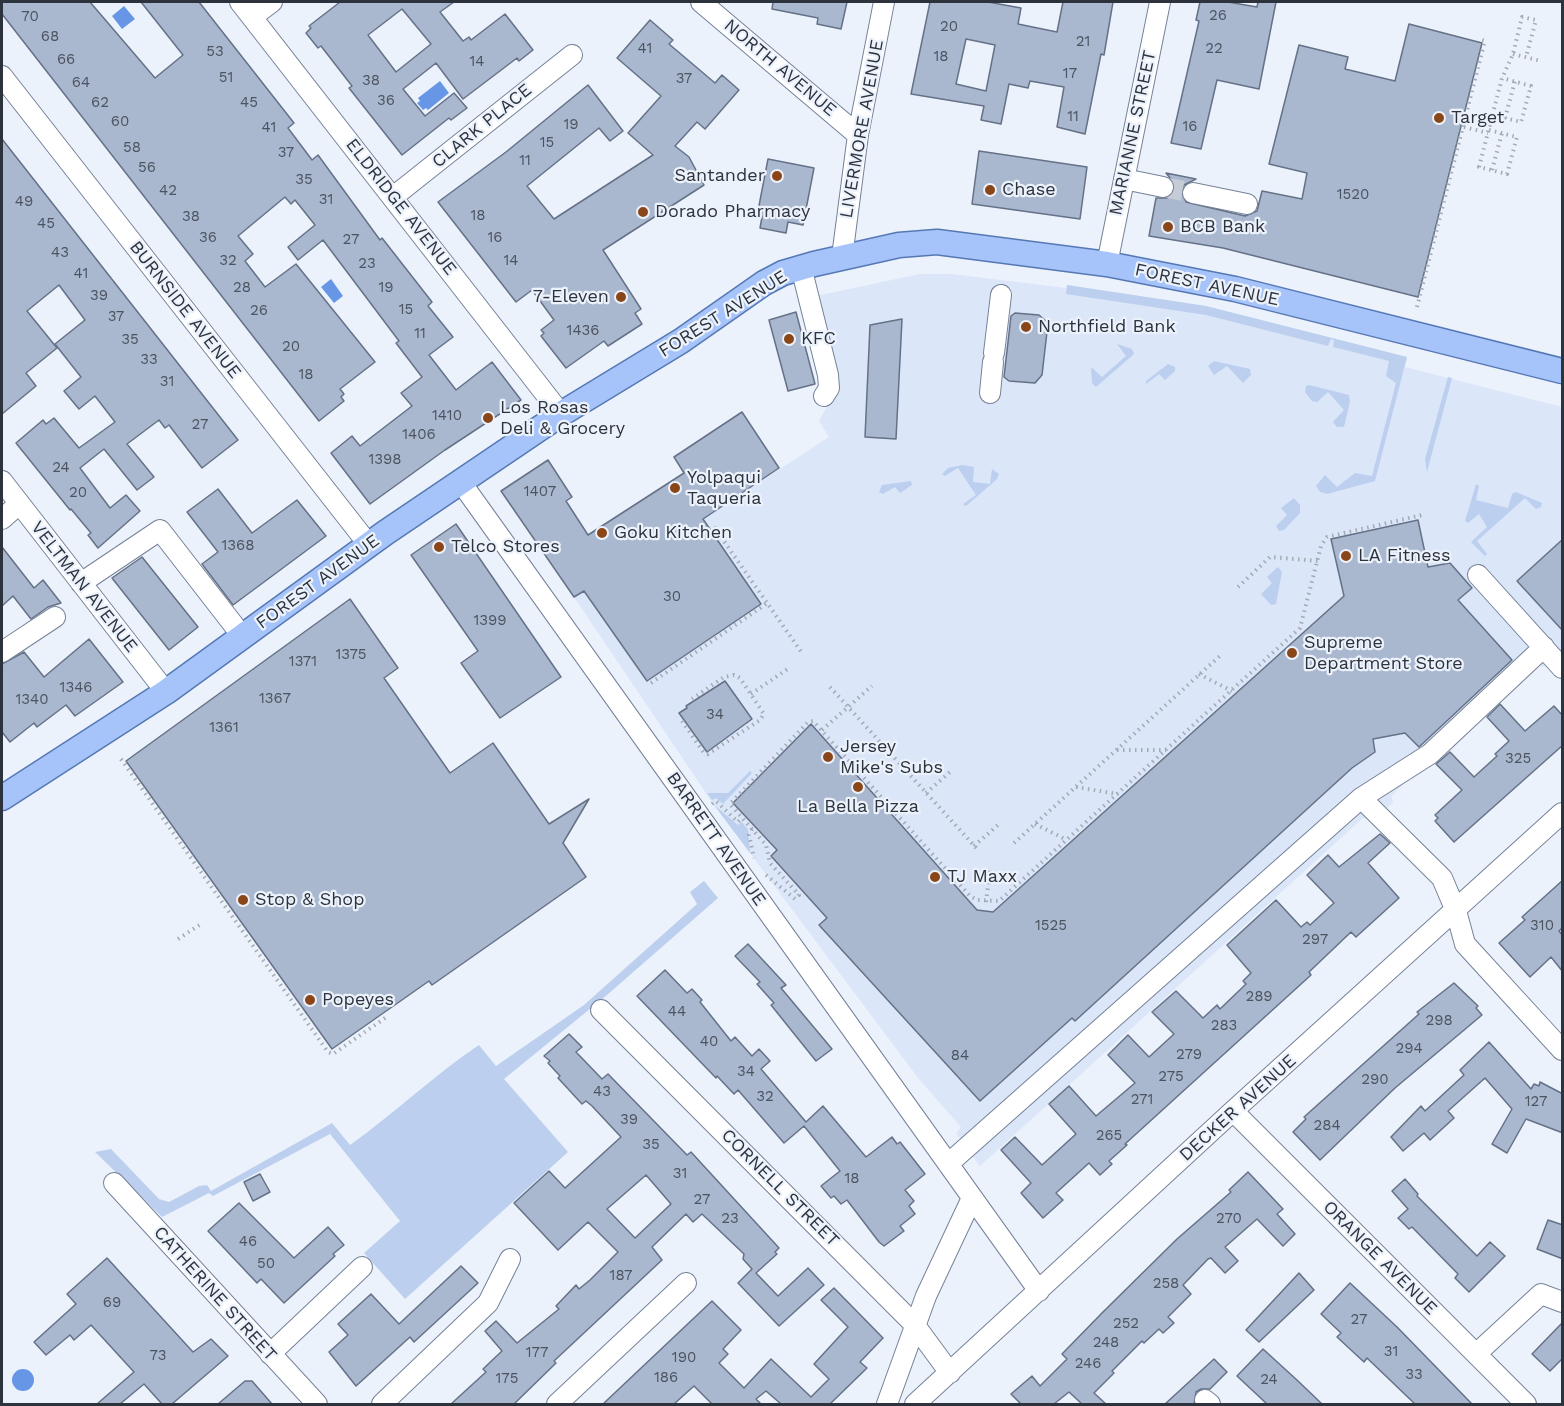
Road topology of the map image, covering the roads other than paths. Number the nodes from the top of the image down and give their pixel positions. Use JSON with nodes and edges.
{"nodes":[{"id":1,"x":240,"y":2,"type":"edge"},
{"id":2,"x":272,"y":2,"type":"edge"},
{"id":3,"x":701,"y":2,"type":"edge"},
{"id":4,"x":884,"y":2,"type":"edge"},
{"id":5,"x":1160,"y":2,"type":"edge"},
{"id":6,"x":252,"y":17,"type":"junction"},
{"id":7,"x":572,"y":55,"type":"dead end"},
{"id":8,"x":2,"y":76,"type":"edge"},
{"id":9,"x":858,"y":135,"type":"junction"},
{"id":10,"x":1124,"y":179,"type":"junction"},
{"id":11,"x":1163,"y":187,"type":"tunnel mouth"},
{"id":12,"x":1193,"y":193,"type":"tunnel mouth"},
{"id":13,"x":393,"y":197,"type":"junction"},
{"id":14,"x":1247,"y":204,"type":"dead end"},
{"id":15,"x":842,"y":257,"type":"junction"},
{"id":16,"x":1107,"y":264,"type":"junction"},
{"id":17,"x":801,"y":267,"type":"junction"},
{"id":18,"x":1001,"y":295,"type":"dead end"},
{"id":19,"x":1563,"y":371,"type":"edge"},
{"id":20,"x":990,"y":393,"type":"dead end"},
{"id":21,"x":824,"y":396,"type":"dead end"},
{"id":22,"x":561,"y":414,"type":"junction"},
{"id":23,"x":2,"y":481,"type":"edge"},
{"id":24,"x":460,"y":481,"type":"junction"},
{"id":25,"x":19,"y":504,"type":"junction"},
{"id":26,"x":2,"y":519,"type":"edge"},
{"id":27,"x":369,"y":545,"type":"junction"},
{"id":28,"x":1478,"y":575,"type":"dead end"},
{"id":29,"x":81,"y":583,"type":"junction"},
{"id":30,"x":56,"y":617,"type":"dead end"},
{"id":31,"x":243,"y":637,"type":"junction"},
{"id":32,"x":1544,"y":647,"type":"junction"},
{"id":33,"x":2,"y":652,"type":"edge"},
{"id":34,"x":1563,"y":668,"type":"edge"},
{"id":35,"x":166,"y":692,"type":"junction"},
{"id":36,"x":2,"y":798,"type":"edge"},
{"id":37,"x":1361,"y":798,"type":"junction"},
{"id":38,"x":1563,"y":813,"type":"edge"},
{"id":39,"x":1456,"y":911,"type":"junction"},
{"id":40,"x":601,"y":1010,"type":"dead end"},
{"id":41,"x":1563,"y":1050,"type":"edge"},
{"id":42,"x":1233,"y":1111,"type":"junction"},
{"id":43,"x":948,"y":1164,"type":"junction"},
{"id":44,"x":114,"y":1183,"type":"dead end"},
{"id":45,"x":972,"y":1198,"type":"junction"},
{"id":46,"x":510,"y":1259,"type":"dead end"},
{"id":47,"x":362,"y":1267,"type":"dead end"},
{"id":48,"x":686,"y":1282,"type":"dead end"},
{"id":49,"x":1040,"y":1291,"type":"junction"},
{"id":50,"x":1563,"y":1302,"type":"edge"},
{"id":51,"x":914,"y":1324,"type":"junction"},
{"id":52,"x":270,"y":1354,"type":"junction"},
{"id":53,"x":1476,"y":1354,"type":"junction"},
{"id":54,"x":951,"y":1373,"type":"junction"},
{"id":55,"x":317,"y":1404,"type":"edge"},
{"id":56,"x":382,"y":1404,"type":"edge"},
{"id":57,"x":557,"y":1404,"type":"edge"},
{"id":58,"x":887,"y":1404,"type":"edge"},
{"id":59,"x":915,"y":1404,"type":"edge"},
{"id":60,"x":1526,"y":1404,"type":"edge"}],
"edges":[{"from":1,"to":6,"type":"street","name":"ELDRIDGE AVENUE"},
{"from":2,"to":6,"type":"street"},
{"from":3,"to":9,"type":"street","name":"NORTH AVENUE"},
{"from":4,"to":9,"type":"street","name":"LIVERMORE AVENUE"},
{"from":5,"to":10,"type":"street","name":"MARIANNE STREET"},
{"from":6,"to":13,"type":"street","name":"ELDRIDGE AVENUE"},
{"from":7,"to":13,"type":"street","name":"CLARK PLACE"},
{"from":8,"to":27,"type":"street","name":"BURNSIDE AVENUE"},
{"from":9,"to":15,"type":"street","name":"LIVERMORE AVENUE"},
{"from":10,"to":11,"type":"street"},
{"from":10,"to":16,"type":"street","name":"MARIANNE STREET"},
{"from":12,"to":14,"type":"street"},
{"from":13,"to":22,"type":"street","name":"ELDRIDGE AVENUE"},
{"from":15,"to":16,"type":"main road","name":"FOREST AVENUE"},
{"from":15,"to":17,"type":"main road","name":"FOREST AVENUE"},
{"from":16,"to":19,"type":"main road","name":"FOREST AVENUE"},
{"from":17,"to":21,"type":"street"},
{"from":17,"to":22,"type":"main road","name":"FOREST AVENUE"},
{"from":18,"to":20,"type":"street"},
{"from":22,"to":24,"type":"main road","name":"FOREST AVENUE"},
{"from":23,"to":25,"type":"street","name":"VELTMAN AVENUE"},
{"from":24,"to":27,"type":"main road","name":"FOREST AVENUE"},
{"from":24,"to":43,"type":"street","name":"BARRETT AVENUE"},
{"from":25,"to":26,"type":"street"},
{"from":25,"to":29,"type":"street","name":"VELTMAN AVENUE"},
{"from":27,"to":31,"type":"main road","name":"FOREST AVENUE"},
{"from":28,"to":32,"type":"street"},
{"from":29,"to":31,"type":"street"},
{"from":29,"to":35,"type":"street","name":"VELTMAN AVENUE"},
{"from":30,"to":33,"type":"street"},
{"from":31,"to":35,"type":"main road","name":"FOREST AVENUE"},
{"from":32,"to":34,"type":"street"},
{"from":32,"to":37,"type":"street"},
{"from":35,"to":36,"type":"main road","name":"FOREST AVENUE"},
{"from":37,"to":39,"type":"street"},
{"from":37,"to":43,"type":"street"},
{"from":38,"to":39,"type":"street","name":"DECKER AVENUE"},
{"from":39,"to":41,"type":"street"},
{"from":39,"to":42,"type":"street","name":"DECKER AVENUE"},
{"from":40,"to":51,"type":"street","name":"CORNELL STREET"},
{"from":42,"to":49,"type":"street","name":"DECKER AVENUE"},
{"from":42,"to":53,"type":"street","name":"ORANGE AVENUE"},
{"from":43,"to":45,"type":"street","name":"BARRETT AVENUE"},
{"from":44,"to":52,"type":"street","name":"CATHERINE STREET"},
{"from":45,"to":49,"type":"street","name":"BARRETT AVENUE"},
{"from":45,"to":51,"type":"street"},
{"from":46,"to":56,"type":"street"},
{"from":47,"to":52,"type":"street"},
{"from":48,"to":57,"type":"street"},
{"from":49,"to":54,"type":"street","name":"DECKER AVENUE"},
{"from":50,"to":53,"type":"street"},
{"from":51,"to":54,"type":"street","name":"CORNELL STREET"},
{"from":51,"to":58,"type":"street"},
{"from":52,"to":55,"type":"street","name":"CATHERINE STREET"},
{"from":53,"to":60,"type":"street","name":"ORANGE AVENUE"},
{"from":54,"to":59,"type":"street","name":"DECKER AVENUE"}]}
